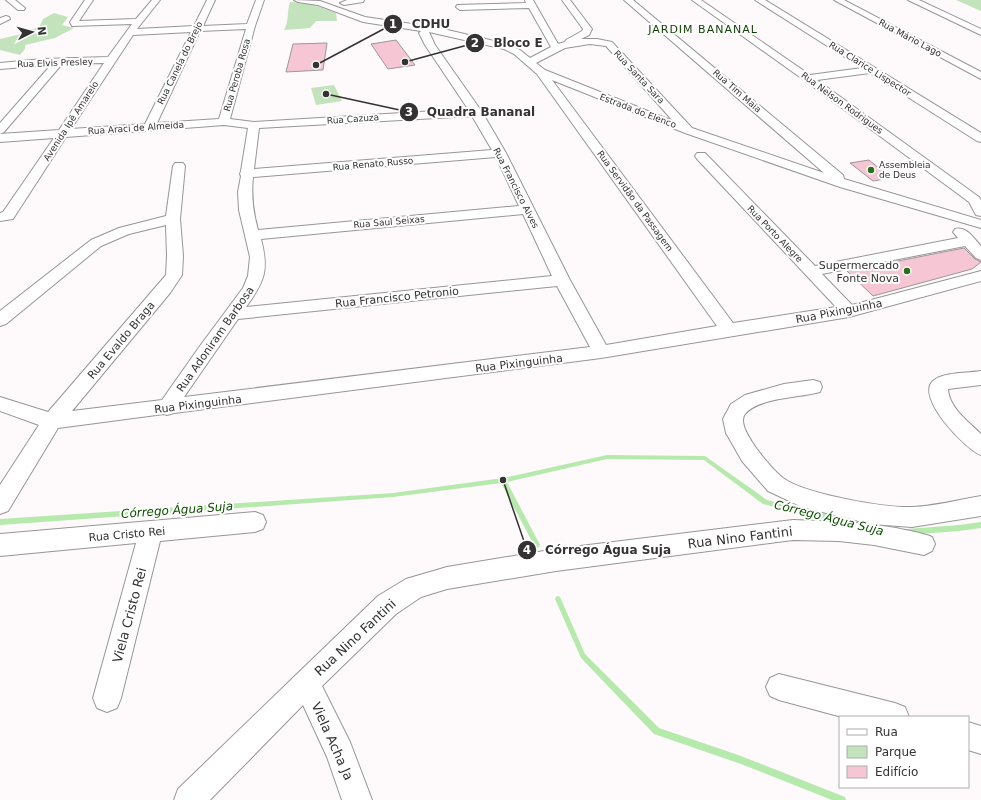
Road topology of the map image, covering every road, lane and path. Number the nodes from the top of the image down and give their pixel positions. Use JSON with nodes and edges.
{"nodes":[{"id":1,"x":10,"y":0,"type":"edge"},
{"id":2,"x":89,"y":0,"type":"edge"},
{"id":3,"x":145,"y":0,"type":"edge"},
{"id":4,"x":156,"y":0,"type":"edge"},
{"id":5,"x":211,"y":0,"type":"edge"},
{"id":6,"x":260,"y":0,"type":"edge"},
{"id":7,"x":298,"y":0,"type":"edge"},
{"id":8,"x":333,"y":0,"type":"edge"},
{"id":9,"x":566,"y":0,"type":"edge"},
{"id":10,"x":628,"y":0,"type":"edge"},
{"id":11,"x":696,"y":0,"type":"edge"},
{"id":12,"x":759,"y":0,"type":"edge"},
{"id":13,"x":838,"y":0,"type":"edge"},
{"id":14,"x":912,"y":0,"type":"edge"},
{"id":15,"x":363,"y":2,"type":"edge"},
{"id":16,"x":344,"y":3,"type":"junction"},
{"id":17,"x":530,"y":3,"type":"edge"},
{"id":18,"x":460,"y":7,"type":"edge"},
{"id":19,"x":21,"y":8,"type":"dead end"},
{"id":20,"x":139,"y":21,"type":"junction"},
{"id":21,"x":251,"y":26,"type":"junction"},
{"id":22,"x":424,"y":29,"type":"junction"},
{"id":23,"x":195,"y":30,"type":"junction"},
{"id":24,"x":131,"y":32,"type":"junction"},
{"id":25,"x":981,"y":32,"type":"edge"},
{"id":26,"x":559,"y":47,"type":"junction"},
{"id":27,"x":111,"y":60,"type":"junction"},
{"id":28,"x":530,"y":62,"type":"junction"},
{"id":29,"x":58,"y":63,"type":"junction"},
{"id":30,"x":0,"y":66,"type":"edge"},
{"id":31,"x":873,"y":70,"type":"junction"},
{"id":32,"x":541,"y":72,"type":"junction"},
{"id":33,"x":981,"y":76,"type":"edge"},
{"id":34,"x":808,"y":78,"type":"junction"},
{"id":35,"x":476,"y":112,"type":"junction"},
{"id":36,"x":224,"y":122,"type":"junction"},
{"id":37,"x":254,"y":125,"type":"junction"},
{"id":38,"x":149,"y":127,"type":"junction"},
{"id":39,"x":0,"y":130,"type":"edge"},
{"id":40,"x":689,"y":131,"type":"junction"},
{"id":41,"x":63,"y":134,"type":"junction"},
{"id":42,"x":0,"y":138,"type":"edge"},
{"id":43,"x":981,"y":138,"type":"edge"},
{"id":44,"x":500,"y":153,"type":"junction"},
{"id":45,"x":701,"y":156,"type":"dead end"},
{"id":46,"x":179,"y":166,"type":"dead end"},
{"id":47,"x":246,"y":174,"type":"junction"},
{"id":48,"x":845,"y":184,"type":"junction"},
{"id":49,"x":527,"y":208,"type":"junction"},
{"id":50,"x":942,"y":212,"type":"junction"},
{"id":51,"x":981,"y":212,"type":"edge"},
{"id":52,"x":0,"y":217,"type":"edge"},
{"id":53,"x":173,"y":219,"type":"junction"},
{"id":54,"x":981,"y":224,"type":"edge"},
{"id":55,"x":252,"y":235,"type":"junction"},
{"id":56,"x":968,"y":241,"type":"junction"},
{"id":57,"x":981,"y":254,"type":"edge"},
{"id":58,"x":812,"y":271,"type":"junction"},
{"id":59,"x":981,"y":276,"type":"edge"},
{"id":60,"x":562,"y":280,"type":"junction"},
{"id":61,"x":849,"y":311,"type":"junction"},
{"id":62,"x":233,"y":314,"type":"junction"},
{"id":63,"x":0,"y":320,"type":"edge"},
{"id":64,"x":729,"y":330,"type":"junction"},
{"id":65,"x":601,"y":352,"type":"junction"},
{"id":66,"x":981,"y":378,"type":"edge"},
{"id":67,"x":813,"y":388,"type":"dead end"},
{"id":68,"x":0,"y":404,"type":"edge"},
{"id":69,"x":167,"y":408,"type":"junction"},
{"id":70,"x":52,"y":421,"type":"junction"},
{"id":71,"x":981,"y":447,"type":"edge"},
{"id":72,"x":3,"y":499,"type":"edge"},
{"id":73,"x":981,"y":506,"type":"edge"},
{"id":74,"x":255,"y":522,"type":"dead end"},
{"id":75,"x":151,"y":532,"type":"junction"},
{"id":76,"x":924,"y":544,"type":"dead end"},
{"id":77,"x":0,"y":545,"type":"edge"},
{"id":78,"x":306,"y":683,"type":"junction"},
{"id":79,"x":779,"y":687,"type":"dead end"},
{"id":80,"x":107,"y":698,"type":"dead end"},
{"id":81,"x":891,"y":716,"type":"edge"},
{"id":82,"x":969,"y":736,"type":"edge"},
{"id":83,"x":981,"y":740,"type":"edge"},
{"id":84,"x":189,"y":800,"type":"edge"},
{"id":85,"x":358,"y":800,"type":"edge"}],
"edges":[{"from":1,"to":19,"type":"street"},
{"from":2,"to":20,"type":"street"},
{"from":3,"to":20,"type":"street","name":"Avenida Ipê Amarelo"},
{"from":4,"to":20,"type":"street","name":"Avenida Ipê Amarelo"},
{"from":5,"to":23,"type":"street","name":"Rua Canela do Brejo"},
{"from":6,"to":21,"type":"street","name":"Rua Peroba Rosa"},
{"from":7,"to":22,"type":"street","name":"Estrada do Elenco"},
{"from":8,"to":16,"type":"street"},
{"from":9,"to":26,"type":"street"},
{"from":10,"to":48,"type":"street","name":"Rua Tim Maia"},
{"from":11,"to":34,"type":"street","name":"Rua Nelson Rodrigues"},
{"from":12,"to":31,"type":"street","name":"Rua Clarice Lispector"},
{"from":13,"to":33,"type":"street","name":"Rua Mário Lago"},
{"from":14,"to":25,"type":"street"},
{"from":15,"to":16,"type":"street"},
{"from":16,"to":22,"type":"street"},
{"from":17,"to":18,"type":"street"},
{"from":17,"to":26,"type":"street"},
{"from":20,"to":24,"type":"street","name":"Avenida Ipê Amarelo"},
{"from":21,"to":23,"type":"street"},
{"from":21,"to":36,"type":"street","name":"Rua Peroba Rosa"},
{"from":22,"to":28,"type":"street","name":"Estrada do Elenco"},
{"from":22,"to":35,"type":"street","name":"Rua Francisco Alves"},
{"from":23,"to":24,"type":"street"},
{"from":23,"to":38,"type":"street","name":"Rua Canela do Brejo"},
{"from":24,"to":27,"type":"street","name":"Avenida Ipê Amarelo"},
{"from":26,"to":28,"type":"street"},
{"from":26,"to":40,"type":"street","name":"Rua Santa Sara"},
{"from":27,"to":29,"type":"street","name":"Rua Elvis Presley"},
{"from":27,"to":41,"type":"street","name":"Avenida Ipê Amarelo"},
{"from":28,"to":32,"type":"street","name":"Estrada do Elenco"},
{"from":29,"to":30,"type":"street","name":"Rua Elvis Presley"},
{"from":29,"to":39,"type":"street"},
{"from":31,"to":34,"type":"street"},
{"from":31,"to":43,"type":"street","name":"Rua Clarice Lispector"},
{"from":32,"to":40,"type":"street","name":"Estrada do Elenco"},
{"from":32,"to":64,"type":"street","name":"Rua Servidão da Passagem"},
{"from":34,"to":51,"type":"street","name":"Rua Nelson Rodrigues"},
{"from":35,"to":37,"type":"street","name":"Rua Cazuza"},
{"from":35,"to":44,"type":"street","name":"Rua Francisco Alves"},
{"from":36,"to":37,"type":"street","name":"Rua Peroba Rosa"},
{"from":36,"to":38,"type":"street","name":"Rua Araci de Almeida"},
{"from":37,"to":47,"type":"street","name":"Rua Adoniram Barbosa"},
{"from":38,"to":41,"type":"street","name":"Rua Araci de Almeida"},
{"from":40,"to":48,"type":"street","name":"Estrada do Elenco"},
{"from":41,"to":42,"type":"street","name":"Rua Araci de Almeida"},
{"from":41,"to":52,"type":"street","name":"Avenida Ipê Amarelo"},
{"from":44,"to":47,"type":"street","name":"Rua Renato Russo"},
{"from":44,"to":49,"type":"street","name":"Rua Francisco Alves"},
{"from":45,"to":58,"type":"street","name":"Rua Porto Alegre"},
{"from":46,"to":53,"type":"street","name":"Rua Evaldo Braga"},
{"from":47,"to":55,"type":"street","name":"Rua Adoniram Barbosa"},
{"from":48,"to":50,"type":"street","name":"Estrada do Elenco"},
{"from":49,"to":55,"type":"street","name":"Rua Saul Seixas"},
{"from":49,"to":60,"type":"street","name":"Rua Francisco Alves"},
{"from":50,"to":54,"type":"street","name":"Estrada do Elenco"},
{"from":50,"to":56,"type":"street"},
{"from":53,"to":63,"type":"street"},
{"from":53,"to":70,"type":"street","name":"Rua Evaldo Braga"},
{"from":55,"to":62,"type":"street","name":"Rua Adoniram Barbosa"},
{"from":56,"to":57,"type":"street"},
{"from":56,"to":58,"type":"street"},
{"from":58,"to":61,"type":"street","name":"Rua Porto Alegre"},
{"from":59,"to":61,"type":"street","name":"Rua Pixinguinha"},
{"from":60,"to":62,"type":"street","name":"Rua Francisco Petronio"},
{"from":60,"to":65,"type":"street","name":"Rua Francisco Alves"},
{"from":61,"to":64,"type":"street","name":"Rua Pixinguinha"},
{"from":62,"to":69,"type":"street","name":"Rua Adoniram Barbosa"},
{"from":64,"to":65,"type":"street","name":"Rua Pixinguinha"},
{"from":65,"to":69,"type":"street","name":"Rua Pixinguinha"},
{"from":66,"to":71,"type":"street"},
{"from":67,"to":73,"type":"street"},
{"from":68,"to":70,"type":"street"},
{"from":69,"to":70,"type":"street","name":"Rua Pixinguinha"},
{"from":70,"to":72,"type":"street","name":"Rua Evaldo Braga"},
{"from":74,"to":75,"type":"street","name":"Rua Cristo Rei"},
{"from":75,"to":77,"type":"street","name":"Rua Cristo Rei"},
{"from":75,"to":80,"type":"street","name":"Viela Cristo Rei"},
{"from":76,"to":78,"type":"street","name":"Rua Nino Fantini"},
{"from":78,"to":84,"type":"street","name":"Rua Nino Fantini"},
{"from":78,"to":85,"type":"street","name":"Viela Acha Ja"},
{"from":79,"to":81,"type":"street"},
{"from":82,"to":83,"type":"street"}]}
